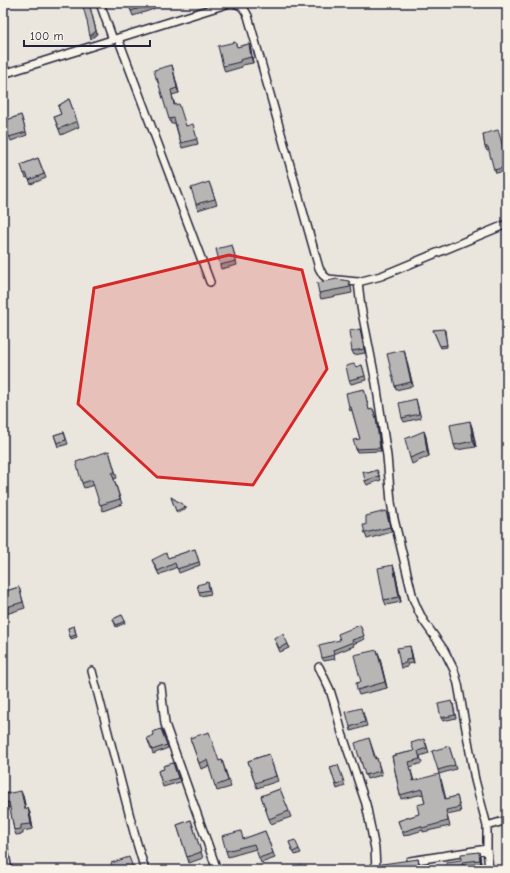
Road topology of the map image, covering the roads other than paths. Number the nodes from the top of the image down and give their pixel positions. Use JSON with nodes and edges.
{"nodes":[{"id":1,"x":100,"y":3,"type":"edge"},
{"id":2,"x":209,"y":6,"type":"edge"},
{"id":3,"x":116,"y":39,"type":"junction"},
{"id":4,"x":3,"y":74,"type":"edge"},
{"id":5,"x":507,"y":224,"type":"edge"},
{"id":6,"x":210,"y":282,"type":"dead end"},
{"id":7,"x":358,"y":282,"type":"junction"},
{"id":8,"x":319,"y":667,"type":"dead end"},
{"id":9,"x":92,"y":671,"type":"dead end"},
{"id":10,"x":161,"y":687,"type":"dead end"},
{"id":11,"x":507,"y":820,"type":"edge"},
{"id":12,"x":487,"y":826,"type":"junction"},
{"id":13,"x":3,"y":844,"type":"edge"},
{"id":14,"x":487,"y":849,"type":"junction"},
{"id":15,"x":403,"y":862,"type":"edge"},
{"id":16,"x":378,"y":866,"type":"edge"},
{"id":17,"x":8,"y":870,"type":"edge"},
{"id":18,"x":146,"y":870,"type":"edge"},
{"id":19,"x":217,"y":870,"type":"edge"},
{"id":20,"x":489,"y":870,"type":"edge"}],
"edges":[{"from":1,"to":3,"type":"street"},
{"from":2,"to":3,"type":"street"},
{"from":2,"to":7,"type":"street"},
{"from":3,"to":4,"type":"street"},
{"from":3,"to":6,"type":"street"},
{"from":5,"to":7,"type":"street"},
{"from":7,"to":12,"type":"street"},
{"from":8,"to":16,"type":"street"},
{"from":9,"to":18,"type":"street"},
{"from":10,"to":19,"type":"street"},
{"from":11,"to":12,"type":"street"},
{"from":12,"to":14,"type":"street"},
{"from":13,"to":17,"type":"street"},
{"from":14,"to":15,"type":"street"},
{"from":14,"to":20,"type":"street"}]}
